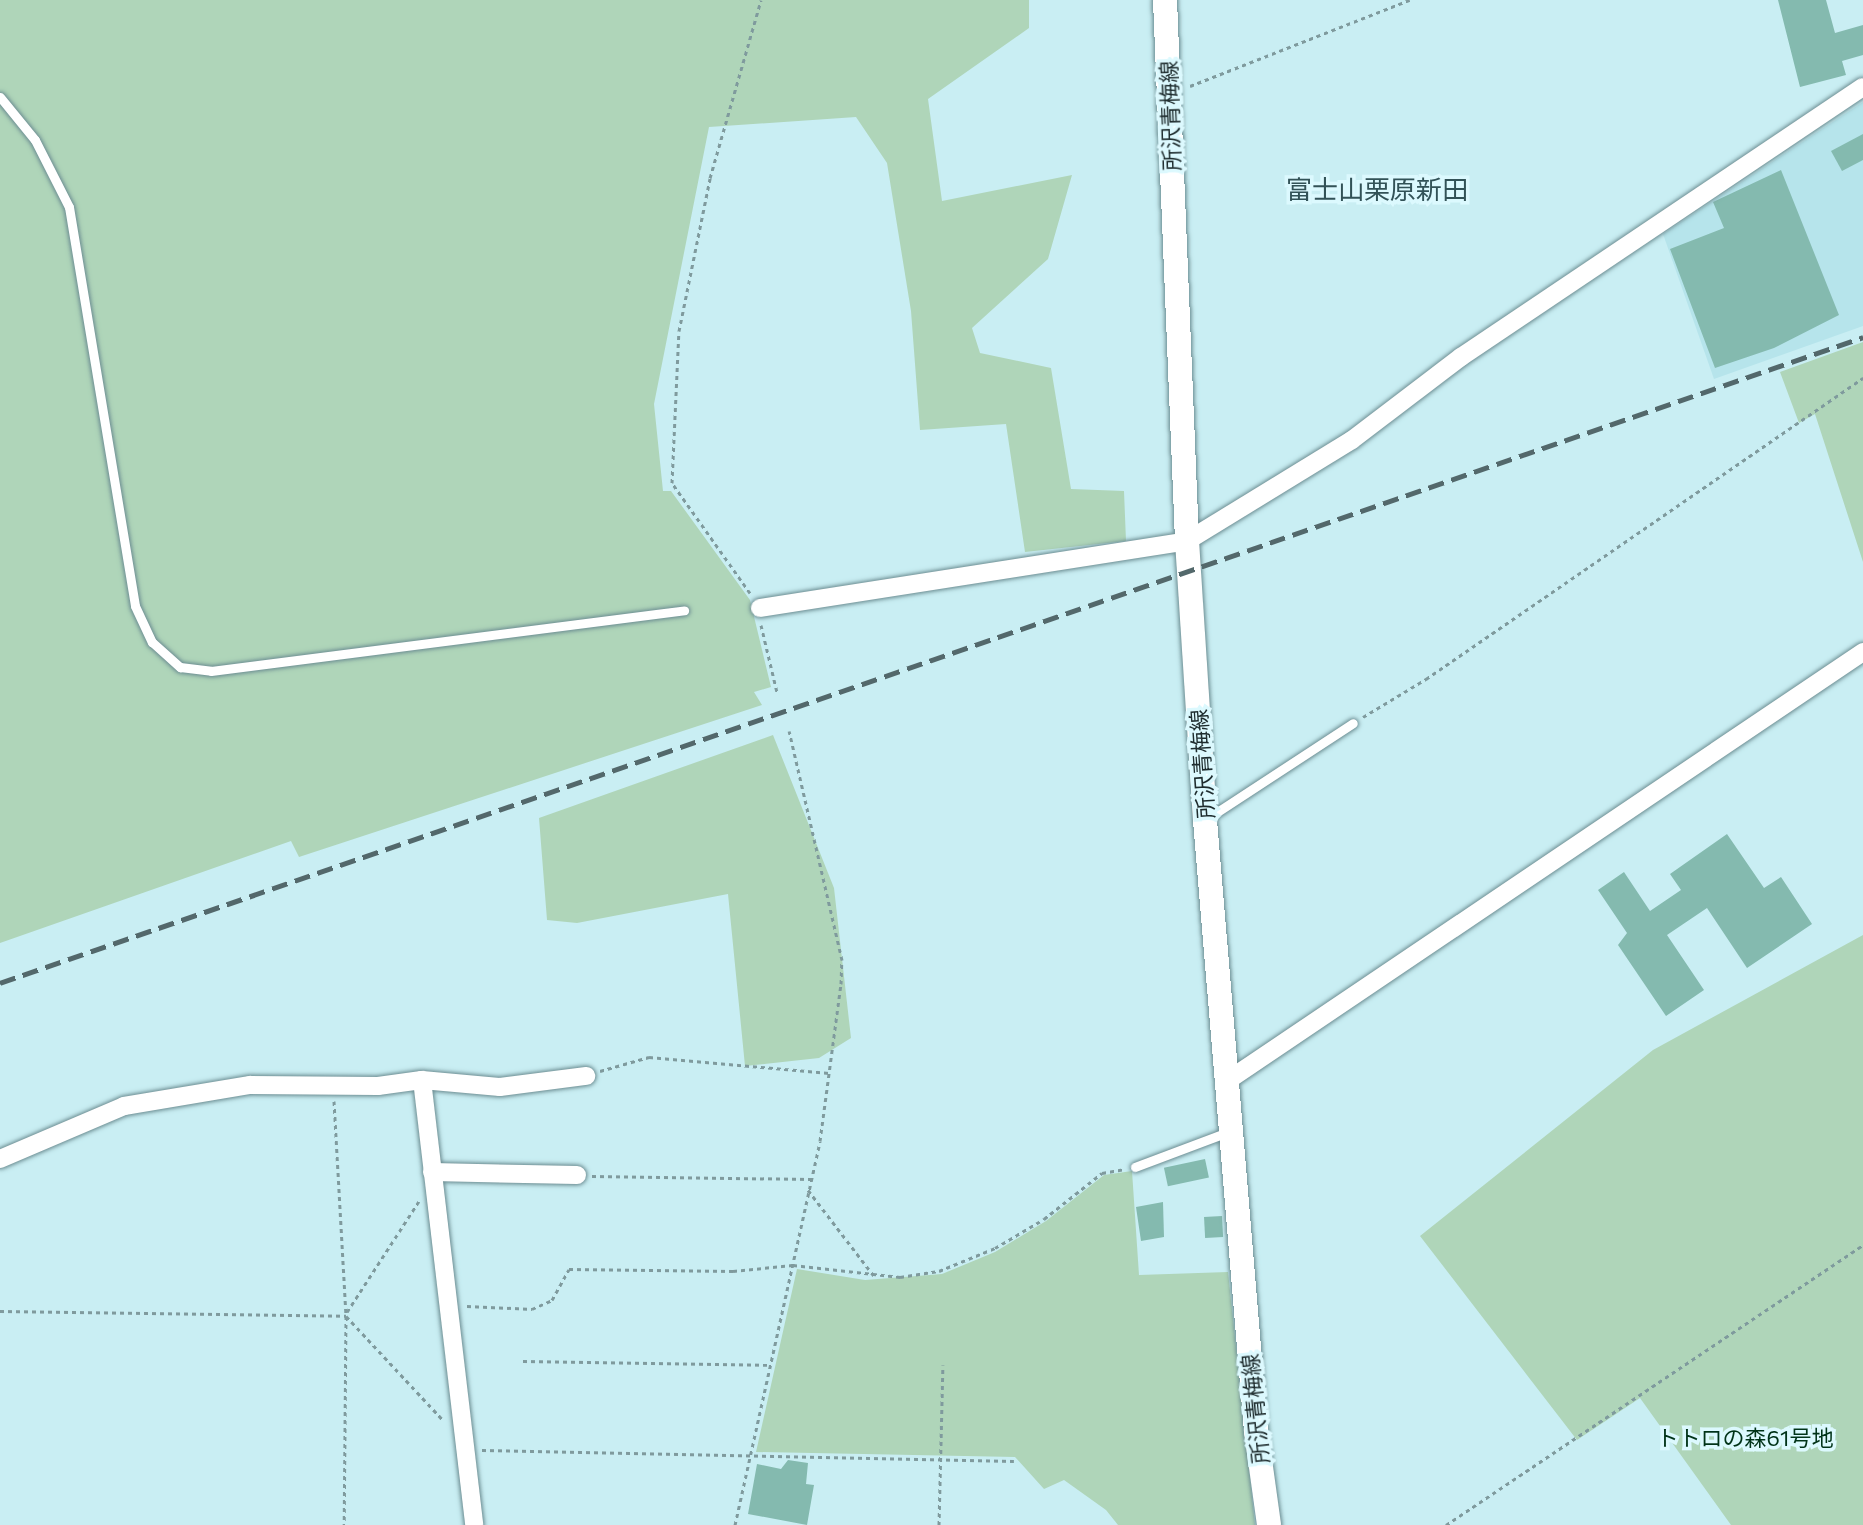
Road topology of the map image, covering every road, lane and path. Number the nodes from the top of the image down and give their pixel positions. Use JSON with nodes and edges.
{"nodes":[{"id":1,"x":761,"y":0,"type":"edge"},
{"id":2,"x":1165,"y":0,"type":"edge"},
{"id":3,"x":1410,"y":0,"type":"edge"},
{"id":4,"x":1863,"y":87,"type":"edge"},
{"id":5,"x":1170,"y":95,"type":"junction"},
{"id":6,"x":0,"y":97,"type":"edge"},
{"id":7,"x":1863,"y":378,"type":"edge"},
{"id":8,"x":1187,"y":541,"type":"junction"},
{"id":9,"x":760,"y":608,"type":"junction"},
{"id":10,"x":684,"y":610,"type":"dead end"},
{"id":11,"x":1863,"y":652,"type":"edge"},
{"id":12,"x":777,"y":692,"type":"dead end"},
{"id":13,"x":1353,"y":723,"type":"joint"},
{"id":14,"x":789,"y":731,"type":"dead end"},
{"id":15,"x":1205,"y":820,"type":"junction"},
{"id":16,"x":829,"y":1073,"type":"junction"},
{"id":17,"x":586,"y":1076,"type":"joint"},
{"id":18,"x":422,"y":1080,"type":"junction"},
{"id":19,"x":1227,"y":1081,"type":"junction"},
{"id":20,"x":330,"y":1083,"type":"junction"},
{"id":21,"x":1231,"y":1131,"type":"junction"},
{"id":22,"x":0,"y":1159,"type":"edge"},
{"id":23,"x":1135,"y":1167,"type":"joint"},
{"id":24,"x":577,"y":1175,"type":"joint"},
{"id":25,"x":811,"y":1179,"type":"junction"},
{"id":26,"x":433,"y":1182,"type":"junction"},
{"id":27,"x":808,"y":1190,"type":"junction"},
{"id":28,"x":1863,"y":1245,"type":"edge"},
{"id":29,"x":793,"y":1265,"type":"junction"},
{"id":30,"x":874,"y":1276,"type":"junction"},
{"id":31,"x":448,"y":1307,"type":"junction"},
{"id":32,"x":0,"y":1311,"type":"edge"},
{"id":33,"x":346,"y":1316,"type":"junction"},
{"id":34,"x":523,"y":1361,"type":"dead end"},
{"id":35,"x":769,"y":1365,"type":"junction"},
{"id":36,"x":943,"y":1365,"type":"dead end"},
{"id":37,"x":464,"y":1446,"type":"junction"},
{"id":38,"x":751,"y":1455,"type":"junction"},
{"id":39,"x":943,"y":1459,"type":"junction"},
{"id":40,"x":1014,"y":1461,"type":"dead end"},
{"id":41,"x":344,"y":1525,"type":"edge"},
{"id":42,"x":474,"y":1525,"type":"edge"},
{"id":43,"x":735,"y":1525,"type":"edge"},
{"id":44,"x":939,"y":1525,"type":"edge"},
{"id":45,"x":1269,"y":1525,"type":"edge"},
{"id":46,"x":1446,"y":1525,"type":"edge"}],
"edges":[{"from":1,"to":9,"type":"path"},
{"from":2,"to":5,"type":"main road","name":"所沢青梅線"},
{"from":3,"to":5,"type":"path"},
{"from":4,"to":8,"type":"street"},
{"from":5,"to":8,"type":"main road","name":"所沢青梅線"},
{"from":6,"to":10,"type":"lane"},
{"from":7,"to":13,"type":"path"},
{"from":8,"to":9,"type":"street"},
{"from":8,"to":15,"type":"main road","name":"所沢青梅線"},
{"from":9,"to":12,"type":"path"},
{"from":11,"to":19,"type":"street"},
{"from":13,"to":15,"type":"lane"},
{"from":14,"to":16,"type":"path"},
{"from":15,"to":19,"type":"main road","name":"所沢青梅線"},
{"from":16,"to":17,"type":"path"},
{"from":16,"to":25,"type":"path"},
{"from":17,"to":18,"type":"street"},
{"from":18,"to":20,"type":"street"},
{"from":18,"to":26,"type":"street"},
{"from":19,"to":21,"type":"main road","name":"所沢青梅線"},
{"from":20,"to":22,"type":"street"},
{"from":20,"to":33,"type":"path"},
{"from":21,"to":23,"type":"lane"},
{"from":21,"to":45,"type":"main road","name":"所沢青梅線"},
{"from":23,"to":30,"type":"path"},
{"from":24,"to":25,"type":"path"},
{"from":24,"to":26,"type":"street"},
{"from":25,"to":27,"type":"path"},
{"from":26,"to":31,"type":"street"},
{"from":26,"to":33,"type":"path"},
{"from":27,"to":29,"type":"path"},
{"from":27,"to":30,"type":"path"},
{"from":28,"to":46,"type":"path"},
{"from":29,"to":30,"type":"path"},
{"from":29,"to":31,"type":"path"},
{"from":29,"to":35,"type":"path"},
{"from":31,"to":37,"type":"street"},
{"from":32,"to":33,"type":"path"},
{"from":33,"to":37,"type":"path"},
{"from":33,"to":41,"type":"path"},
{"from":34,"to":35,"type":"path"},
{"from":35,"to":38,"type":"path"},
{"from":36,"to":39,"type":"path"},
{"from":37,"to":38,"type":"path"},
{"from":37,"to":42,"type":"street"},
{"from":38,"to":39,"type":"path"},
{"from":38,"to":43,"type":"path"},
{"from":39,"to":40,"type":"path"},
{"from":39,"to":44,"type":"path"}]}
